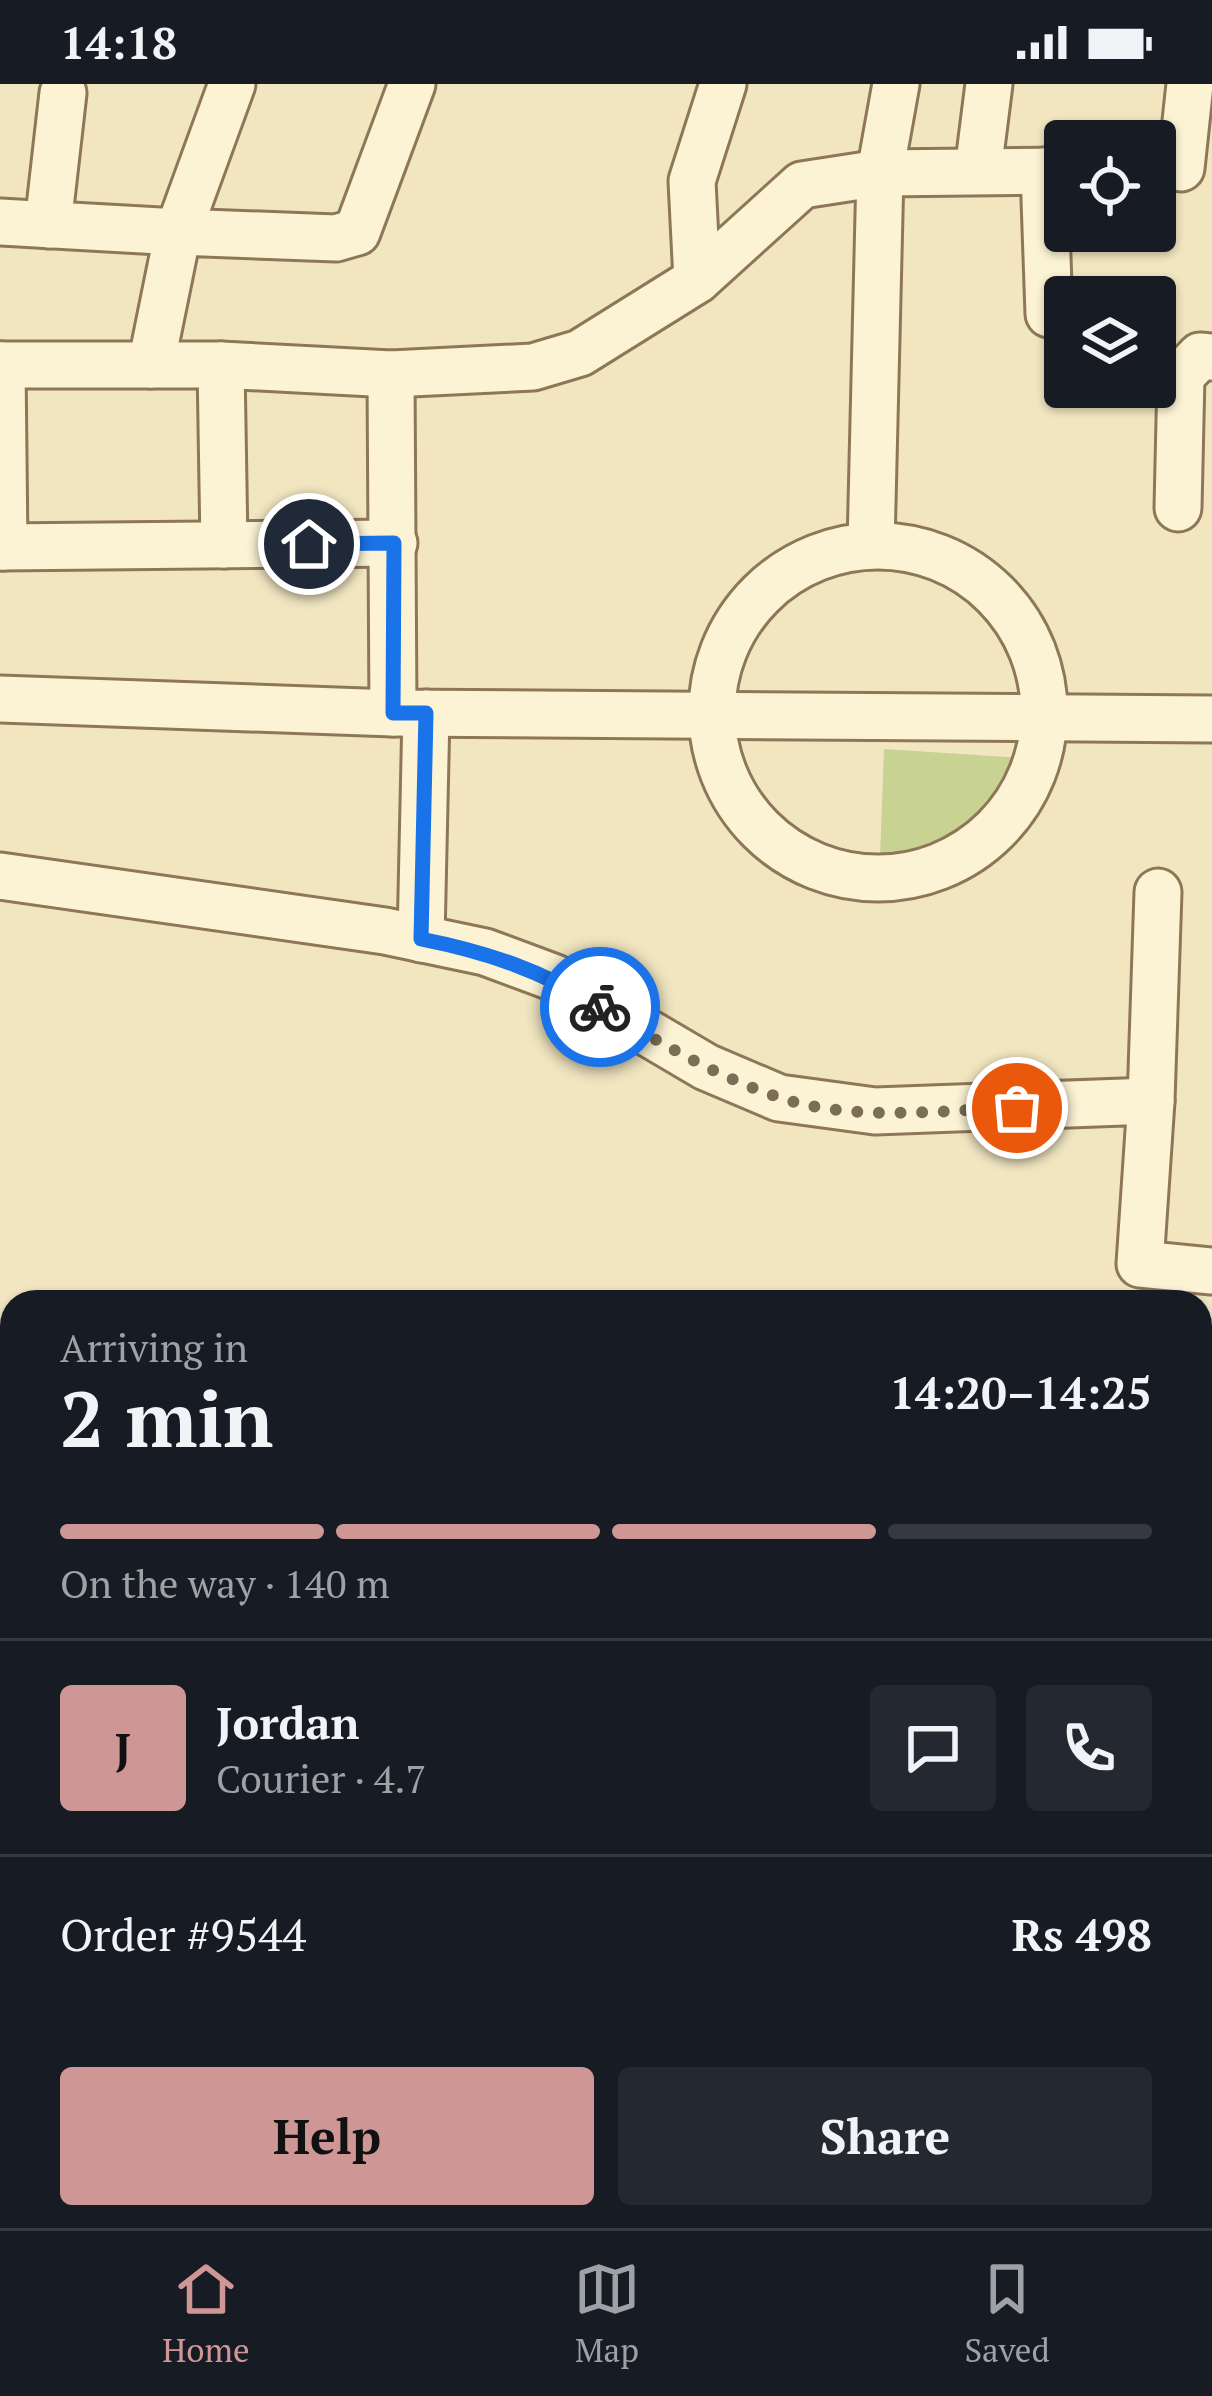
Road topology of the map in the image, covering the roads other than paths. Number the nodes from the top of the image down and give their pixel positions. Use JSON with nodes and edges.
{"nodes":[{"id":1,"x":232,"y":84,"type":"edge"},
{"id":2,"x":412,"y":84,"type":"edge"},
{"id":3,"x":723,"y":84,"type":"edge"},
{"id":4,"x":896,"y":84,"type":"edge"},
{"id":5,"x":989,"y":84,"type":"edge"},
{"id":6,"x":1190,"y":84,"type":"edge"},
{"id":7,"x":63,"y":93,"type":"dead end"},
{"id":8,"x":1183,"y":168,"type":"edge"},
{"id":9,"x":978,"y":171,"type":"junction"},
{"id":10,"x":1044,"y":171,"type":"edge"},
{"id":11,"x":880,"y":173,"type":"junction"},
{"id":12,"x":0,"y":222,"type":"edge"},
{"id":13,"x":48,"y":225,"type":"junction"},
{"id":14,"x":178,"y":232,"type":"junction"},
{"id":15,"x":697,"y":280,"type":"junction"},
{"id":16,"x":1212,"y":357,"type":"edge"},
{"id":17,"x":1,"y":365,"type":"edge"},
{"id":18,"x":151,"y":365,"type":"junction"},
{"id":19,"x":221,"y":365,"type":"junction"},
{"id":20,"x":391,"y":374,"type":"junction"},
{"id":21,"x":1178,"y":508,"type":"dead end"},
{"id":22,"x":394,"y":543,"type":"junction"},
{"id":23,"x":224,"y":545,"type":"junction"},
{"id":24,"x":871,"y":545,"type":"junction"},
{"id":25,"x":2,"y":547,"type":"edge"},
{"id":26,"x":0,"y":699,"type":"edge"},
{"id":27,"x":711,"y":712,"type":"junction"},
{"id":28,"x":410,"y":713,"type":"junction"},
{"id":29,"x":1045,"y":717,"type":"junction"},
{"id":30,"x":1212,"y":718,"type":"edge"},
{"id":31,"x":0,"y":876,"type":"edge"},
{"id":32,"x":1159,"y":892,"type":"dead end"},
{"id":33,"x":421,"y":939,"type":"junction"},
{"id":34,"x":1151,"y":1101,"type":"junction"},
{"id":35,"x":1212,"y":1271,"type":"edge"},
{"id":36,"x":1139,"y":1283,"type":"edge"}],
"edges":[{"from":1,"to":14,"type":"street"},
{"from":2,"to":14,"type":"street"},
{"from":3,"to":15,"type":"street"},
{"from":4,"to":11,"type":"street"},
{"from":5,"to":9,"type":"street"},
{"from":6,"to":8,"type":"street"},
{"from":7,"to":13,"type":"street"},
{"from":9,"to":10,"type":"street"},
{"from":9,"to":11,"type":"street"},
{"from":11,"to":15,"type":"street"},
{"from":11,"to":24,"type":"street"},
{"from":12,"to":13,"type":"street"},
{"from":13,"to":14,"type":"street"},
{"from":14,"to":18,"type":"street"},
{"from":15,"to":20,"type":"street"},
{"from":16,"to":21,"type":"street"},
{"from":17,"to":18,"type":"street"},
{"from":17,"to":25,"type":"street"},
{"from":18,"to":19,"type":"street"},
{"from":19,"to":20,"type":"street"},
{"from":19,"to":23,"type":"street"},
{"from":20,"to":22,"type":"street"},
{"from":22,"to":23,"type":"street"},
{"from":22,"to":28,"type":"street"},
{"from":23,"to":25,"type":"street"},
{"from":24,"to":27,"type":"street"},
{"from":24,"to":29,"type":"street"},
{"from":26,"to":28,"type":"street"},
{"from":27,"to":28,"type":"street"},
{"from":27,"to":29,"type":"street"},
{"from":27,"to":29,"type":"street"},
{"from":28,"to":33,"type":"street"},
{"from":29,"to":30,"type":"street"},
{"from":31,"to":33,"type":"street"},
{"from":32,"to":34,"type":"street"},
{"from":33,"to":34,"type":"street"},
{"from":34,"to":36,"type":"street"},
{"from":35,"to":36,"type":"street"}]}
